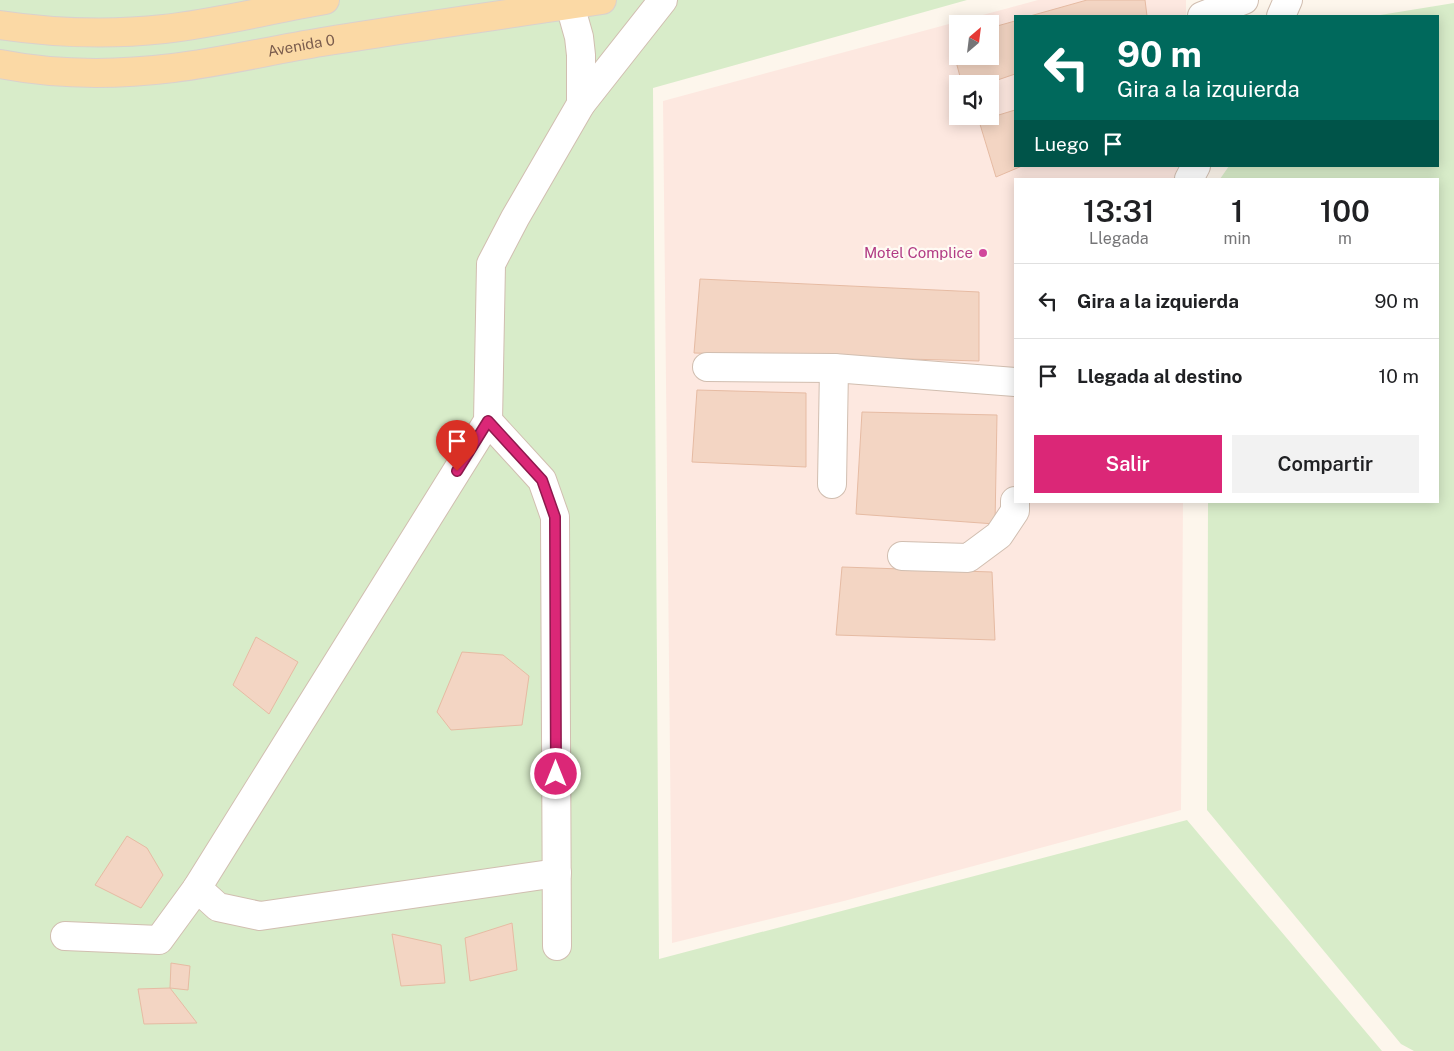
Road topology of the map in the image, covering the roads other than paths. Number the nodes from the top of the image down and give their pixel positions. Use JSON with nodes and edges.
{"nodes":[{"id":1,"x":325,"y":0,"type":"edge"},
{"id":2,"x":602,"y":0,"type":"edge"},
{"id":3,"x":663,"y":0,"type":"edge"},
{"id":4,"x":1244,"y":0,"type":"edge"},
{"id":5,"x":1288,"y":0,"type":"edge"},
{"id":6,"x":570,"y":5,"type":"junction"},
{"id":7,"x":1205,"y":15,"type":"edge"},
{"id":8,"x":1281,"y":15,"type":"edge"},
{"id":9,"x":0,"y":25,"type":"edge"},
{"id":10,"x":0,"y":64,"type":"edge"},
{"id":11,"x":581,"y":104,"type":"junction"},
{"id":12,"x":706,"y":366,"type":"dead end"},
{"id":13,"x":834,"y":368,"type":"junction"},
{"id":14,"x":1014,"y":382,"type":"edge"},
{"id":15,"x":488,"y":421,"type":"junction"},
{"id":16,"x":832,"y":484,"type":"dead end"},
{"id":17,"x":1015,"y":503,"type":"edge"},
{"id":18,"x":902,"y":556,"type":"dead end"},
{"id":19,"x":557,"y":873,"type":"junction"},
{"id":20,"x":197,"y":888,"type":"junction"},
{"id":21,"x":65,"y":936,"type":"dead end"},
{"id":22,"x":557,"y":946,"type":"dead end"}],
"edges":[{"from":1,"to":9,"type":"main road"},
{"from":2,"to":6,"type":"main road","name":"Avenida 0"},
{"from":3,"to":11,"type":"street"},
{"from":4,"to":7,"type":"street"},
{"from":5,"to":8,"type":"street"},
{"from":6,"to":10,"type":"main road","name":"Avenida 0"},
{"from":6,"to":11,"type":"street"},
{"from":11,"to":15,"type":"street"},
{"from":12,"to":13,"type":"street"},
{"from":13,"to":14,"type":"street"},
{"from":13,"to":16,"type":"street"},
{"from":15,"to":19,"type":"street"},
{"from":15,"to":20,"type":"street"},
{"from":17,"to":18,"type":"street"},
{"from":19,"to":20,"type":"street"},
{"from":19,"to":22,"type":"street"},
{"from":20,"to":21,"type":"street"}]}
